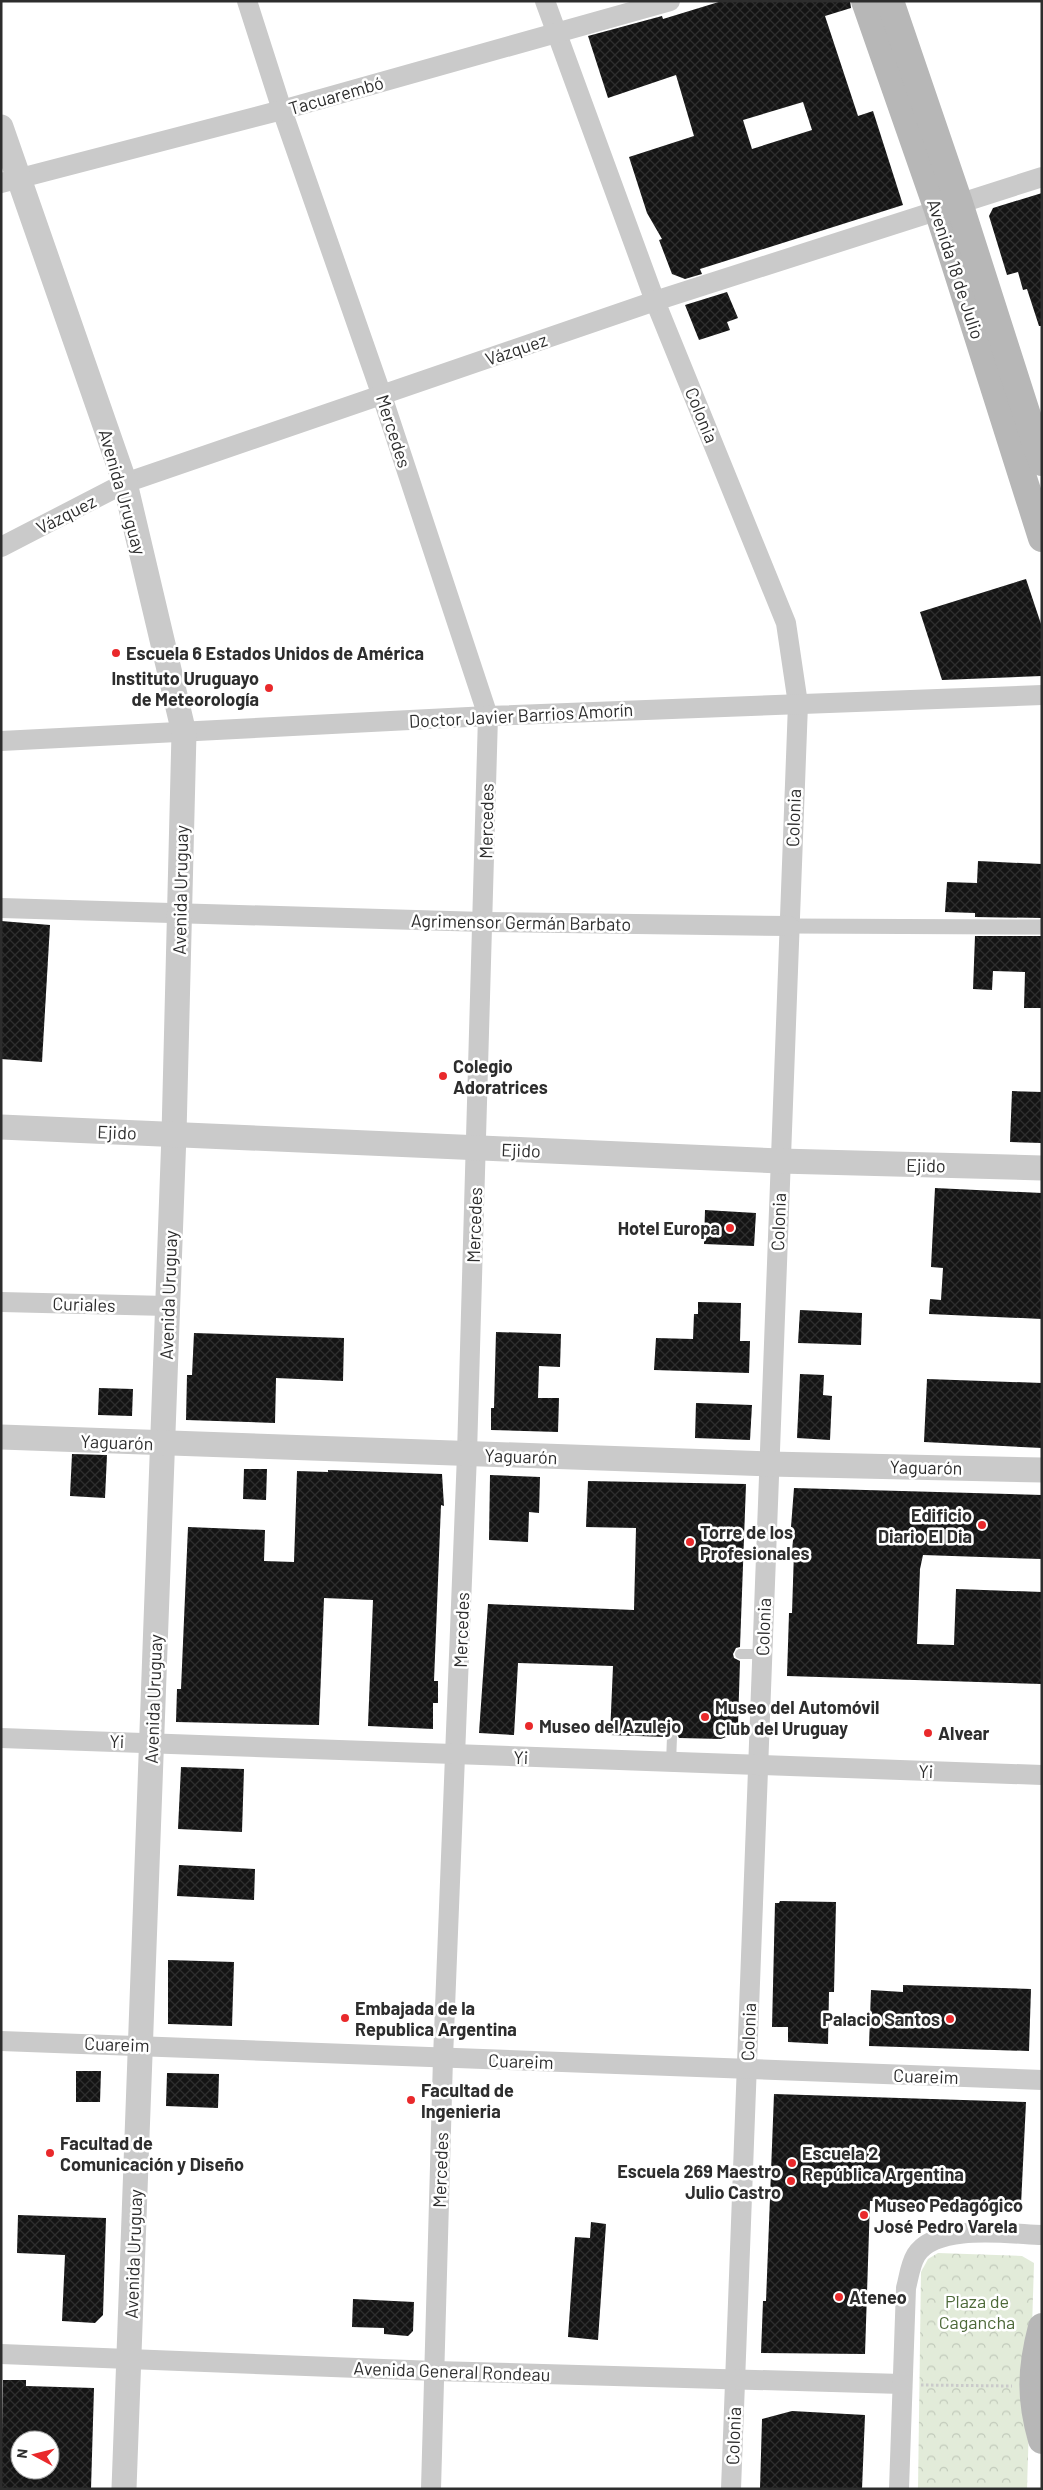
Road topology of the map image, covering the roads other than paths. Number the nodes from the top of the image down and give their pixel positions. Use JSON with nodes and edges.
{"nodes":[{"id":1,"x":247,"y":1,"type":"edge"},
{"id":2,"x":545,"y":1,"type":"edge"},
{"id":3,"x":670,"y":1,"type":"edge"},
{"id":4,"x":865,"y":1,"type":"edge"},
{"id":5,"x":890,"y":1,"type":"edge"},
{"id":6,"x":556,"y":33,"type":"junction"},
{"id":7,"x":282,"y":110,"type":"junction"},
{"id":8,"x":1,"y":127,"type":"edge"},
{"id":9,"x":1042,"y":178,"type":"edge"},
{"id":10,"x":10,"y":181,"type":"edge"},
{"id":11,"x":949,"y":206,"type":"junction"},
{"id":12,"x":655,"y":301,"type":"junction"},
{"id":13,"x":382,"y":396,"type":"junction"},
{"id":14,"x":1042,"y":462,"type":"edge"},
{"id":15,"x":125,"y":484,"type":"junction"},
{"id":16,"x":1042,"y":538,"type":"edge"},
{"id":17,"x":1,"y":547,"type":"edge"},
{"id":18,"x":1042,"y":695,"type":"edge"},
{"id":19,"x":798,"y":704,"type":"junction"},
{"id":20,"x":488,"y":716,"type":"junction"},
{"id":21,"x":184,"y":733,"type":"junction"},
{"id":22,"x":1,"y":741,"type":"edge"},
{"id":23,"x":1,"y":908,"type":"edge"},
{"id":24,"x":179,"y":913,"type":"junction"},
{"id":25,"x":484,"y":922,"type":"junction"},
{"id":26,"x":789,"y":926,"type":"junction"},
{"id":27,"x":1042,"y":927,"type":"edge"},
{"id":28,"x":1,"y":1127,"type":"edge"},
{"id":29,"x":174,"y":1134,"type":"junction"},
{"id":30,"x":476,"y":1148,"type":"junction"},
{"id":31,"x":780,"y":1161,"type":"junction"},
{"id":32,"x":1042,"y":1168,"type":"edge"},
{"id":33,"x":1,"y":1302,"type":"edge"},
{"id":34,"x":167,"y":1306,"type":"junction"},
{"id":35,"x":1,"y":1438,"type":"edge"},
{"id":36,"x":163,"y":1444,"type":"junction"},
{"id":37,"x":467,"y":1454,"type":"junction"},
{"id":38,"x":769,"y":1464,"type":"junction"},
{"id":39,"x":1042,"y":1470,"type":"edge"},
{"id":40,"x":740,"y":1654,"type":"dead end"},
{"id":41,"x":762,"y":1654,"type":"junction"},
{"id":42,"x":1,"y":1738,"type":"edge"},
{"id":43,"x":672,"y":1738,"type":"dead end"},
{"id":44,"x":151,"y":1742,"type":"junction"},
{"id":45,"x":456,"y":1754,"type":"junction"},
{"id":46,"x":671,"y":1763,"type":"junction"},
{"id":47,"x":758,"y":1766,"type":"junction"},
{"id":48,"x":1042,"y":1775,"type":"edge"},
{"id":49,"x":1,"y":2041,"type":"edge"},
{"id":50,"x":140,"y":2045,"type":"junction"},
{"id":51,"x":444,"y":2058,"type":"junction"},
{"id":52,"x":747,"y":2070,"type":"junction"},
{"id":53,"x":1042,"y":2080,"type":"edge"},
{"id":54,"x":1042,"y":2235,"type":"edge"},
{"id":55,"x":1042,"y":2327,"type":"edge"},
{"id":56,"x":1,"y":2354,"type":"edge"},
{"id":57,"x":129,"y":2358,"type":"junction"},
{"id":58,"x":435,"y":2371,"type":"junction"},
{"id":59,"x":736,"y":2379,"type":"junction"},
{"id":60,"x":902,"y":2384,"type":"junction"},
{"id":61,"x":1042,"y":2440,"type":"edge"},
{"id":62,"x":124,"y":2489,"type":"edge"},
{"id":63,"x":431,"y":2489,"type":"edge"},
{"id":64,"x":732,"y":2489,"type":"edge"},
{"id":65,"x":899,"y":2489,"type":"edge"}],
"edges":[{"from":1,"to":7,"type":"street","name":"Mercedes"},
{"from":2,"to":6,"type":"street","name":"Colonia"},
{"from":3,"to":6,"type":"street","name":"Tacuarembó"},
{"from":4,"to":11,"type":"main road","name":"Avenida 18 de Julio"},
{"from":5,"to":11,"type":"main road","name":"Avenida 18 de Julio"},
{"from":6,"to":7,"type":"street","name":"Tacuarembó"},
{"from":6,"to":12,"type":"street","name":"Colonia"},
{"from":7,"to":10,"type":"street","name":"Tacuarembó"},
{"from":7,"to":13,"type":"street","name":"Mercedes"},
{"from":8,"to":10,"type":"street","name":"Avenida Uruguay"},
{"from":9,"to":11,"type":"street","name":"Vázquez"},
{"from":10,"to":15,"type":"street","name":"Avenida Uruguay"},
{"from":11,"to":12,"type":"street","name":"Vázquez"},
{"from":11,"to":14,"type":"main road","name":"Avenida 18 de Julio"},
{"from":11,"to":16,"type":"main road","name":"Avenida 18 de Julio"},
{"from":12,"to":13,"type":"street","name":"Vázquez"},
{"from":12,"to":19,"type":"street","name":"Colonia"},
{"from":13,"to":15,"type":"street","name":"Vázquez"},
{"from":13,"to":20,"type":"street","name":"Mercedes"},
{"from":15,"to":17,"type":"street","name":"Vázquez"},
{"from":15,"to":21,"type":"street","name":"Avenida Uruguay"},
{"from":18,"to":19,"type":"street","name":"Doctor Javier Barrios Amorín"},
{"from":19,"to":20,"type":"street","name":"Doctor Javier Barrios Amorín"},
{"from":19,"to":26,"type":"street","name":"Colonia"},
{"from":20,"to":21,"type":"street","name":"Doctor Javier Barrios Amorín"},
{"from":20,"to":25,"type":"street","name":"Mercedes"},
{"from":21,"to":22,"type":"street","name":"Doctor Javier Barrios Amorín"},
{"from":21,"to":24,"type":"street","name":"Avenida Uruguay"},
{"from":23,"to":24,"type":"street","name":"Agrimensor Germán Barbato"},
{"from":24,"to":25,"type":"street","name":"Agrimensor Germán Barbato"},
{"from":24,"to":29,"type":"street","name":"Avenida Uruguay"},
{"from":25,"to":26,"type":"street","name":"Agrimensor Germán Barbato"},
{"from":25,"to":30,"type":"street","name":"Mercedes"},
{"from":26,"to":27,"type":"street","name":"Agrimensor Germán Barbato"},
{"from":26,"to":31,"type":"street","name":"Colonia"},
{"from":28,"to":29,"type":"street","name":"Ejido"},
{"from":29,"to":30,"type":"street","name":"Ejido"},
{"from":29,"to":34,"type":"street","name":"Avenida Uruguay"},
{"from":30,"to":31,"type":"street","name":"Ejido"},
{"from":30,"to":37,"type":"street","name":"Mercedes"},
{"from":31,"to":32,"type":"street","name":"Ejido"},
{"from":31,"to":38,"type":"street","name":"Colonia"},
{"from":33,"to":34,"type":"street","name":"Curiales"},
{"from":34,"to":36,"type":"street","name":"Avenida Uruguay"},
{"from":35,"to":36,"type":"street","name":"Yaguarón"},
{"from":36,"to":37,"type":"street","name":"Yaguarón"},
{"from":36,"to":44,"type":"street","name":"Avenida Uruguay"},
{"from":37,"to":38,"type":"street","name":"Yaguarón"},
{"from":37,"to":45,"type":"street","name":"Mercedes"},
{"from":38,"to":39,"type":"street","name":"Yaguarón"},
{"from":38,"to":41,"type":"street","name":"Colonia"},
{"from":40,"to":41,"type":"lane"},
{"from":41,"to":47,"type":"street","name":"Colonia"},
{"from":42,"to":44,"type":"street","name":"Yi"},
{"from":43,"to":46,"type":"lane"},
{"from":44,"to":45,"type":"street","name":"Yi"},
{"from":44,"to":50,"type":"street","name":"Avenida Uruguay"},
{"from":45,"to":46,"type":"street","name":"Yi"},
{"from":45,"to":51,"type":"street","name":"Mercedes"},
{"from":46,"to":47,"type":"street","name":"Yi"},
{"from":47,"to":48,"type":"street","name":"Yi"},
{"from":47,"to":52,"type":"street","name":"Colonia"},
{"from":49,"to":50,"type":"street","name":"Cuareim"},
{"from":50,"to":51,"type":"street","name":"Cuareim"},
{"from":50,"to":57,"type":"street","name":"Avenida Uruguay"},
{"from":51,"to":52,"type":"street","name":"Cuareim"},
{"from":51,"to":58,"type":"street","name":"Mercedes"},
{"from":52,"to":53,"type":"street","name":"Cuareim"},
{"from":52,"to":59,"type":"street","name":"Colonia"},
{"from":54,"to":60,"type":"street"},
{"from":55,"to":61,"type":"main road"},
{"from":56,"to":57,"type":"street","name":"Avenida General Rondeau"},
{"from":57,"to":58,"type":"street","name":"Avenida General Rondeau"},
{"from":57,"to":62,"type":"street","name":"Avenida Uruguay"},
{"from":58,"to":59,"type":"street","name":"Avenida General Rondeau"},
{"from":58,"to":63,"type":"street","name":"Mercedes"},
{"from":59,"to":60,"type":"street","name":"Avenida General Rondeau"},
{"from":59,"to":64,"type":"street","name":"Colonia"},
{"from":60,"to":65,"type":"street"}]}
